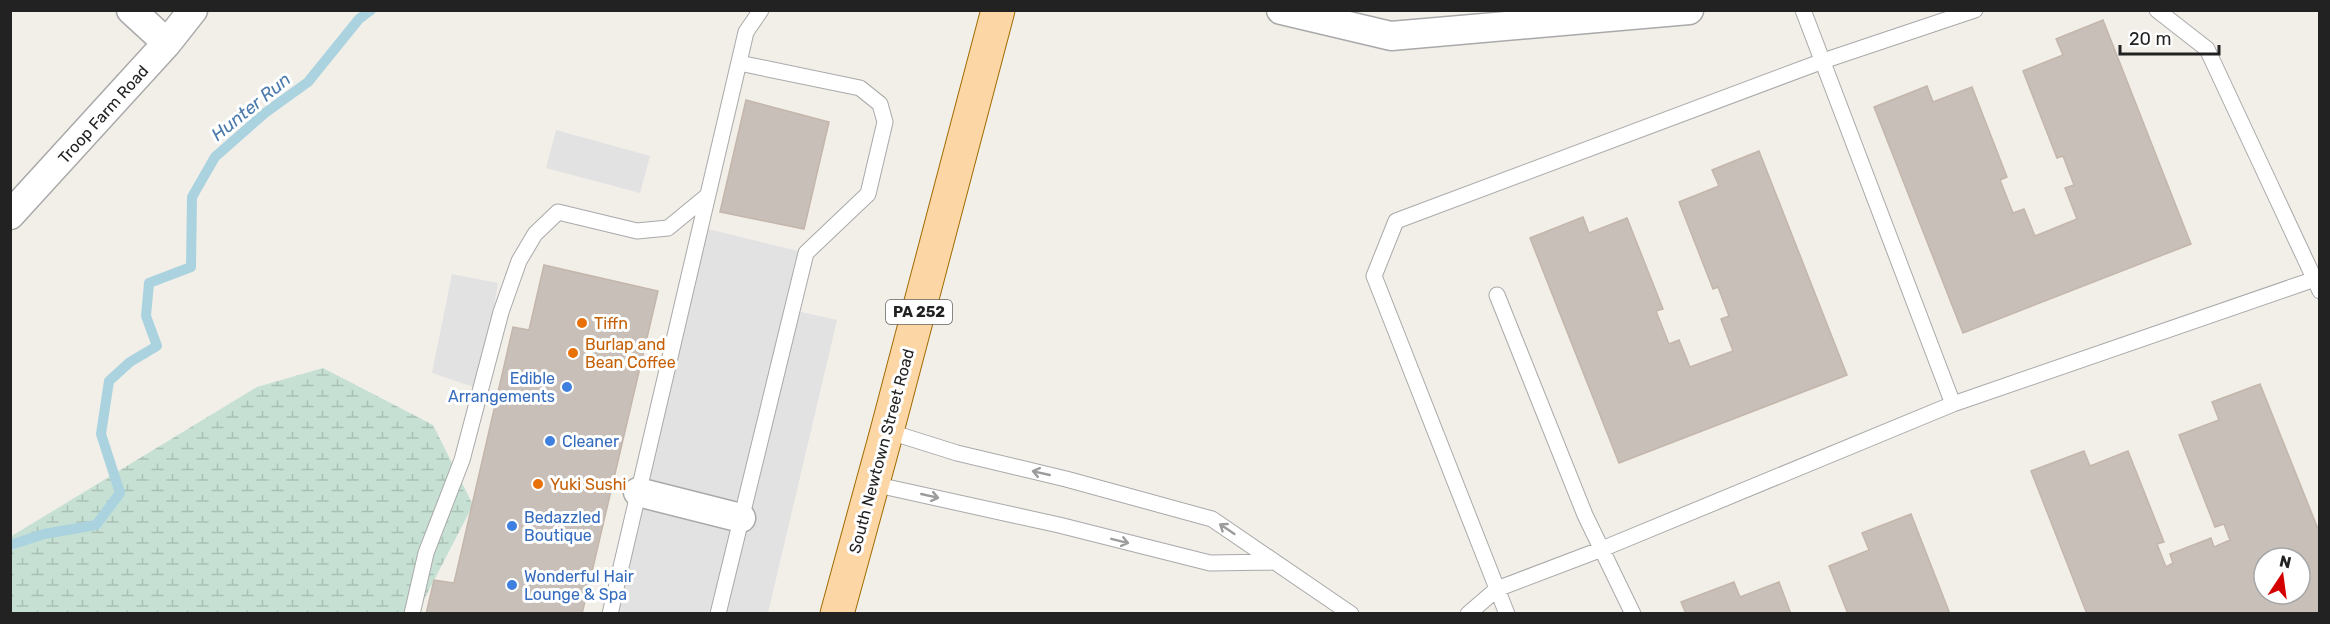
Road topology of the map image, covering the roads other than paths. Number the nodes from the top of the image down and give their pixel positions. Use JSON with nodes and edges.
{"nodes":[{"id":1,"x":131,"y":10,"type":"edge"},
{"id":2,"x":193,"y":10,"type":"edge"},
{"id":3,"x":761,"y":10,"type":"edge"},
{"id":4,"x":998,"y":10,"type":"edge"},
{"id":5,"x":1281,"y":10,"type":"edge"},
{"id":6,"x":1689,"y":10,"type":"edge"},
{"id":7,"x":1803,"y":10,"type":"edge"},
{"id":8,"x":1975,"y":10,"type":"edge"},
{"id":9,"x":2157,"y":10,"type":"edge"},
{"id":10,"x":166,"y":43,"type":"junction"},
{"id":11,"x":1823,"y":61,"type":"junction"},
{"id":12,"x":739,"y":63,"type":"junction"},
{"id":13,"x":708,"y":196,"type":"junction"},
{"id":14,"x":10,"y":215,"type":"edge"},
{"id":15,"x":2317,"y":285,"type":"edge"},
{"id":16,"x":1497,"y":294,"type":"dead end"},
{"id":17,"x":1953,"y":404,"type":"junction"},
{"id":18,"x":887,"y":431,"type":"junction"},
{"id":19,"x":873,"y":484,"type":"junction"},
{"id":20,"x":638,"y":492,"type":"junction"},
{"id":21,"x":741,"y":518,"type":"junction"},
{"id":22,"x":1602,"y":549,"type":"junction"},
{"id":23,"x":1275,"y":562,"type":"junction"},
{"id":24,"x":1497,"y":589,"type":"junction"},
{"id":25,"x":412,"y":614,"type":"edge"},
{"id":26,"x":610,"y":614,"type":"edge"},
{"id":27,"x":718,"y":614,"type":"edge"},
{"id":28,"x":837,"y":614,"type":"edge"},
{"id":29,"x":1351,"y":614,"type":"edge"},
{"id":30,"x":1468,"y":614,"type":"edge"},
{"id":31,"x":1507,"y":614,"type":"edge"},
{"id":32,"x":1633,"y":614,"type":"edge"}],
"edges":[{"from":1,"to":10,"type":"street"},
{"from":2,"to":10,"type":"street","name":"Troop Farm Road"},
{"from":3,"to":12,"type":"lane"},
{"from":4,"to":18,"type":"main road","name":"South Newtown Street Road","number":"PA 252"},
{"from":5,"to":6,"type":"street"},
{"from":7,"to":11,"type":"lane"},
{"from":8,"to":11,"type":"lane"},
{"from":9,"to":15,"type":"lane"},
{"from":10,"to":14,"type":"street","name":"Troop Farm Road"},
{"from":11,"to":17,"type":"lane"},
{"from":11,"to":24,"type":"lane"},
{"from":12,"to":13,"type":"lane"},
{"from":12,"to":21,"type":"lane"},
{"from":13,"to":20,"type":"lane"},
{"from":13,"to":25,"type":"lane"},
{"from":15,"to":17,"type":"lane"},
{"from":16,"to":22,"type":"lane"},
{"from":17,"to":22,"type":"lane"},
{"from":18,"to":19,"type":"main road","name":"South Newtown Street Road","number":"PA 252"},
{"from":23,"to":18,"type":"lane","one_way":true},
{"from":19,"to":23,"type":"lane","one_way":true},
{"from":19,"to":28,"type":"main road","name":"South Newtown Street Road","number":"PA 252"},
{"from":20,"to":21,"type":"street"},
{"from":20,"to":26,"type":"lane"},
{"from":21,"to":27,"type":"lane"},
{"from":22,"to":24,"type":"lane"},
{"from":22,"to":32,"type":"lane"},
{"from":23,"to":29,"type":"lane"},
{"from":24,"to":30,"type":"lane"},
{"from":24,"to":31,"type":"lane"}]}
